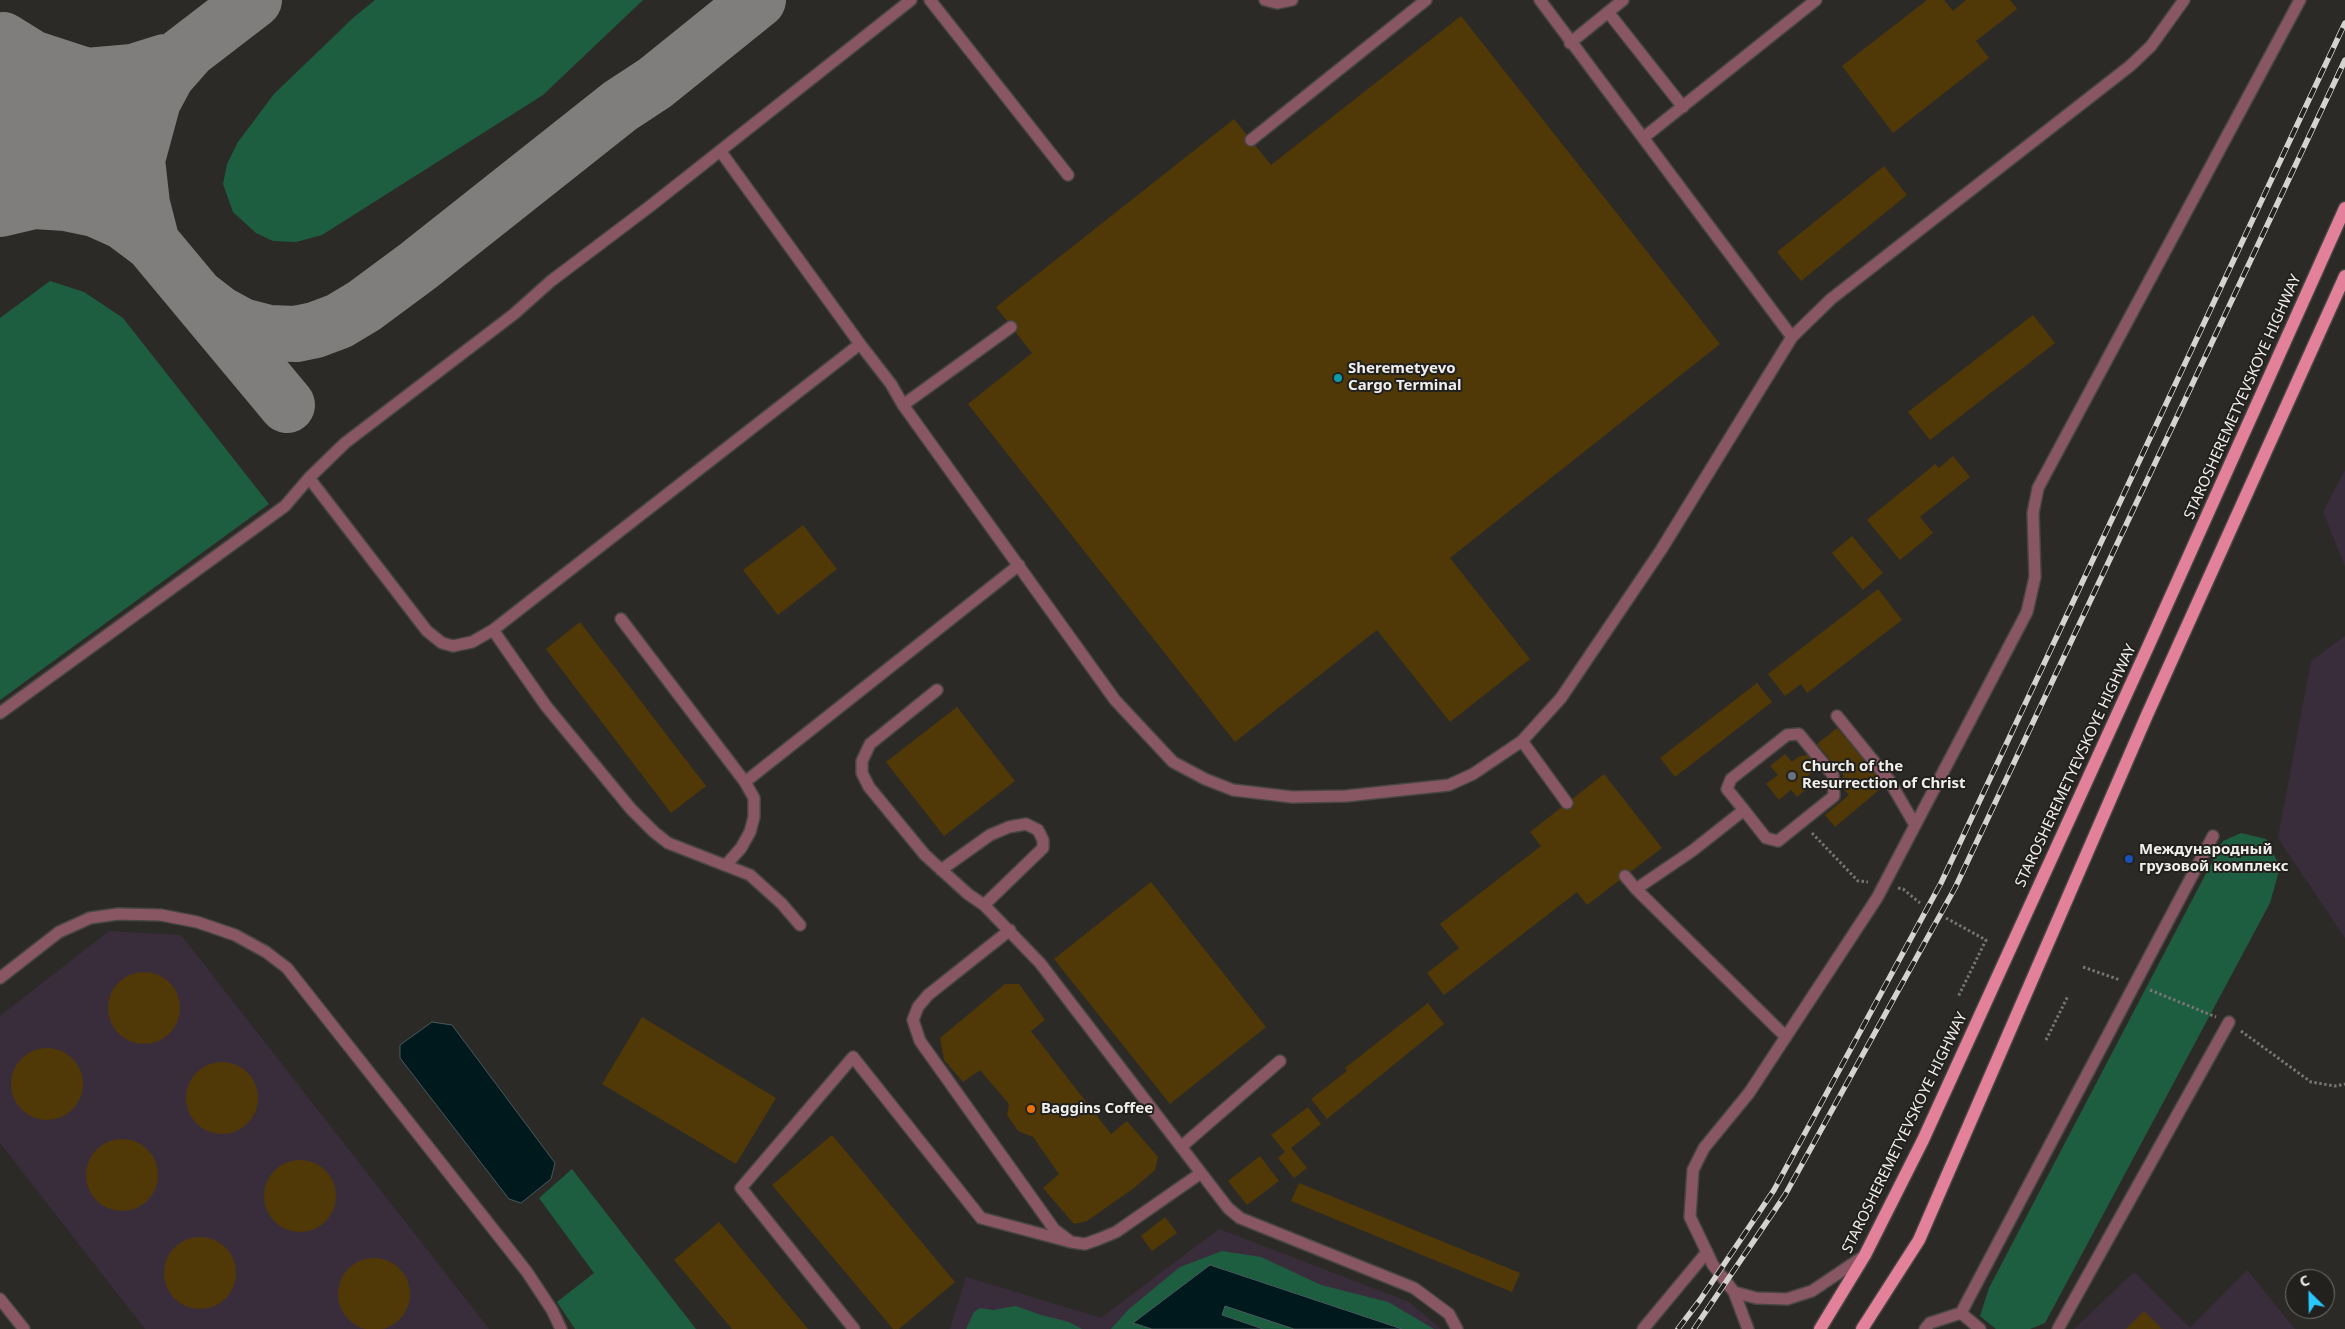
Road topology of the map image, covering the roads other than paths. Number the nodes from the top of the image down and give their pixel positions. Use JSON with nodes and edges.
{"nodes":[{"id":1,"x":911,"y":0,"type":"edge"},
{"id":2,"x":930,"y":0,"type":"edge"},
{"id":3,"x":1265,"y":0,"type":"edge"},
{"id":4,"x":1292,"y":0,"type":"edge"},
{"id":5,"x":1426,"y":0,"type":"edge"},
{"id":6,"x":1540,"y":0,"type":"edge"},
{"id":7,"x":1623,"y":0,"type":"edge"},
{"id":8,"x":1816,"y":0,"type":"edge"},
{"id":9,"x":2184,"y":0,"type":"edge"},
{"id":10,"x":2300,"y":0,"type":"edge"},
{"id":11,"x":1608,"y":12,"type":"junction"},
{"id":12,"x":1570,"y":43,"type":"junction"},
{"id":13,"x":1682,"y":106,"type":"junction"},
{"id":14,"x":1643,"y":138,"type":"junction"},
{"id":15,"x":1251,"y":140,"type":"dead end"},
{"id":16,"x":721,"y":152,"type":"junction"},
{"id":17,"x":1068,"y":175,"type":"dead end"},
{"id":18,"x":2345,"y":208,"type":"edge"},
{"id":19,"x":2345,"y":276,"type":"edge"},
{"id":20,"x":1011,"y":327,"type":"dead end"},
{"id":21,"x":1792,"y":337,"type":"junction"},
{"id":22,"x":860,"y":344,"type":"junction"},
{"id":23,"x":904,"y":405,"type":"junction"},
{"id":24,"x":308,"y":478,"type":"junction"},
{"id":25,"x":1019,"y":565,"type":"junction"},
{"id":26,"x":621,"y":619,"type":"dead end"},
{"id":27,"x":493,"y":630,"type":"junction"},
{"id":28,"x":937,"y":690,"type":"dead end"},
{"id":29,"x":0,"y":713,"type":"edge"},
{"id":30,"x":1837,"y":716,"type":"dead end"},
{"id":31,"x":1522,"y":741,"type":"junction"},
{"id":32,"x":745,"y":782,"type":"junction"},
{"id":33,"x":1567,"y":803,"type":"dead end"},
{"id":34,"x":1744,"y":810,"type":"junction"},
{"id":35,"x":1915,"y":825,"type":"junction"},
{"id":36,"x":2213,"y":836,"type":"dead end"},
{"id":37,"x":726,"y":865,"type":"junction"},
{"id":38,"x":941,"y":870,"type":"junction"},
{"id":39,"x":1625,"y":876,"type":"dead end"},
{"id":40,"x":1636,"y":889,"type":"junction"},
{"id":41,"x":984,"y":905,"type":"junction"},
{"id":42,"x":800,"y":925,"type":"dead end"},
{"id":43,"x":1010,"y":930,"type":"junction"},
{"id":44,"x":0,"y":978,"type":"edge"},
{"id":45,"x":2229,"y":1022,"type":"dead end"},
{"id":46,"x":1786,"y":1038,"type":"junction"},
{"id":47,"x":1280,"y":1061,"type":"dead end"},
{"id":48,"x":1181,"y":1147,"type":"junction"},
{"id":49,"x":1201,"y":1173,"type":"junction"},
{"id":50,"x":1071,"y":1242,"type":"junction"},
{"id":51,"x":1707,"y":1252,"type":"junction"},
{"id":52,"x":1865,"y":1255,"type":"junction"},
{"id":53,"x":1734,"y":1292,"type":"junction"},
{"id":54,"x":1,"y":1302,"type":"edge"},
{"id":55,"x":1961,"y":1313,"type":"junction"},
{"id":56,"x":24,"y":1329,"type":"edge"},
{"id":57,"x":561,"y":1329,"type":"edge"},
{"id":58,"x":854,"y":1329,"type":"edge"},
{"id":59,"x":1457,"y":1329,"type":"edge"},
{"id":60,"x":1643,"y":1329,"type":"edge"},
{"id":61,"x":1748,"y":1329,"type":"edge"},
{"id":62,"x":1820,"y":1329,"type":"edge"},
{"id":63,"x":1862,"y":1329,"type":"edge"},
{"id":64,"x":1925,"y":1329,"type":"edge"},
{"id":65,"x":1980,"y":1329,"type":"edge"},
{"id":66,"x":2058,"y":1329,"type":"edge"}],
"edges":[{"from":1,"to":16,"type":"lane"},
{"from":2,"to":17,"type":"lane"},
{"from":3,"to":4,"type":"lane"},
{"from":5,"to":15,"type":"lane"},
{"from":6,"to":12,"type":"lane"},
{"from":7,"to":11,"type":"lane"},
{"from":8,"to":13,"type":"lane"},
{"from":9,"to":21,"type":"lane"},
{"from":10,"to":35,"type":"lane"},
{"from":11,"to":12,"type":"lane"},
{"from":11,"to":13,"type":"lane"},
{"from":12,"to":14,"type":"lane"},
{"from":13,"to":14,"type":"lane"},
{"from":14,"to":21,"type":"lane"},
{"from":16,"to":22,"type":"lane"},
{"from":16,"to":24,"type":"lane"},
{"from":18,"to":52,"type":"main road","name":"STAROSHEREMETYEVSKOYE HIGHWAY"},
{"from":19,"to":63,"type":"main road"},
{"from":20,"to":23,"type":"lane"},
{"from":21,"to":31,"type":"lane"},
{"from":22,"to":23,"type":"lane"},
{"from":22,"to":27,"type":"lane"},
{"from":23,"to":25,"type":"lane"},
{"from":24,"to":27,"type":"lane"},
{"from":24,"to":29,"type":"lane"},
{"from":25,"to":31,"type":"lane"},
{"from":25,"to":32,"type":"lane"},
{"from":26,"to":32,"type":"lane"},
{"from":27,"to":37,"type":"lane"},
{"from":28,"to":38,"type":"lane"},
{"from":30,"to":35,"type":"lane"},
{"from":31,"to":33,"type":"lane"},
{"from":32,"to":37,"type":"lane"},
{"from":34,"to":34,"type":"lane"},
{"from":34,"to":40,"type":"lane"},
{"from":35,"to":46,"type":"lane"},
{"from":36,"to":55,"type":"lane"},
{"from":37,"to":42,"type":"lane"},
{"from":38,"to":41,"type":"lane"},
{"from":38,"to":41,"type":"lane"},
{"from":39,"to":40,"type":"lane"},
{"from":40,"to":46,"type":"lane"},
{"from":41,"to":43,"type":"lane"},
{"from":43,"to":48,"type":"lane"},
{"from":43,"to":50,"type":"lane"},
{"from":44,"to":57,"type":"lane"},
{"from":45,"to":66,"type":"lane"},
{"from":46,"to":51,"type":"lane"},
{"from":47,"to":48,"type":"lane"},
{"from":48,"to":49,"type":"lane"},
{"from":49,"to":50,"type":"lane"},
{"from":49,"to":59,"type":"lane"},
{"from":50,"to":58,"type":"lane"},
{"from":51,"to":53,"type":"lane"},
{"from":51,"to":60,"type":"lane"},
{"from":52,"to":53,"type":"lane"},
{"from":52,"to":62,"type":"main road","name":"STAROSHEREMETYEVSKOYE HIGHWAY"},
{"from":53,"to":61,"type":"lane"},
{"from":54,"to":56,"type":"lane"},
{"from":55,"to":64,"type":"lane"},
{"from":55,"to":65,"type":"lane"}]}
